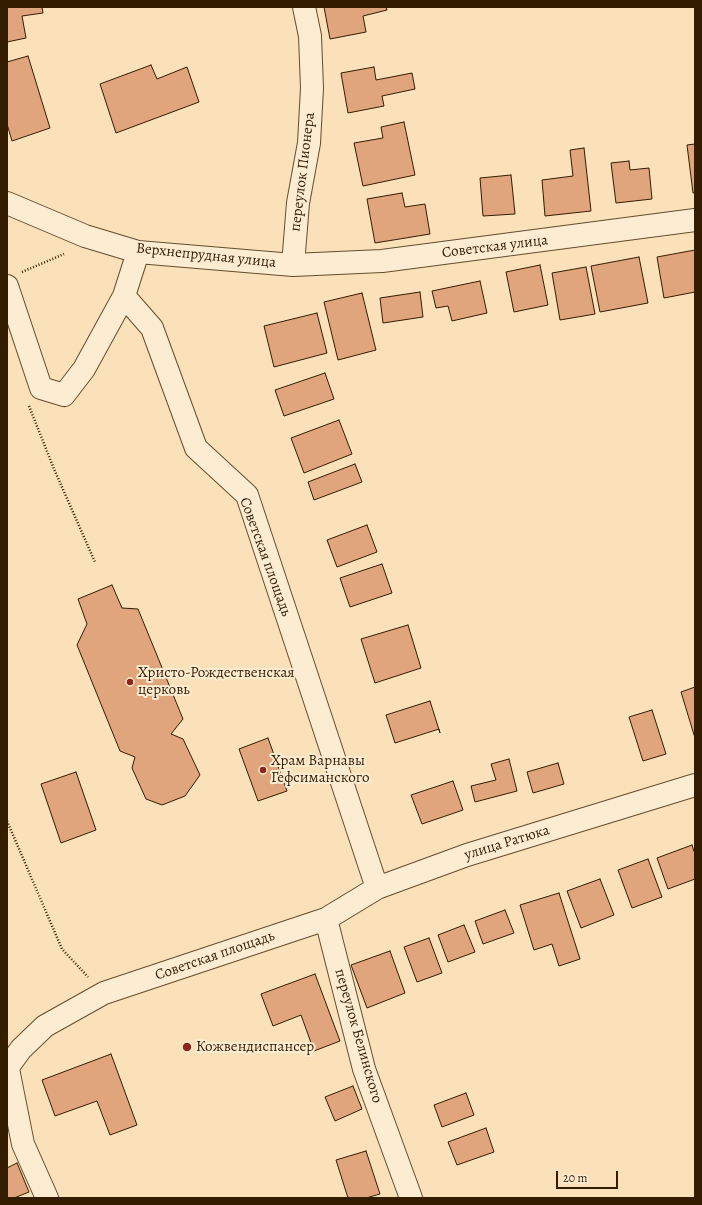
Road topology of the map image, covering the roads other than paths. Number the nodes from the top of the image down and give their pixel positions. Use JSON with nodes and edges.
{"nodes":[{"id":1,"x":304,"y":7,"type":"edge"},
{"id":2,"x":7,"y":203,"type":"edge"},
{"id":3,"x":695,"y":220,"type":"edge"},
{"id":4,"x":138,"y":252,"type":"junction"},
{"id":5,"x":293,"y":265,"type":"junction"},
{"id":6,"x":14,"y":279,"type":"edge"},
{"id":7,"x":124,"y":296,"type":"junction"},
{"id":8,"x":695,"y":785,"type":"edge"},
{"id":9,"x":377,"y":888,"type":"junction"},
{"id":10,"x":326,"y":919,"type":"junction"},
{"id":11,"x":7,"y":1065,"type":"edge"},
{"id":12,"x":47,"y":1198,"type":"edge"},
{"id":13,"x":411,"y":1198,"type":"edge"}],
"edges":[{"from":1,"to":5,"type":"street","name":"переулок Пионера"},
{"from":2,"to":4,"type":"street","name":"Верхнепрудная улица"},
{"from":3,"to":5,"type":"street","name":"Советская улица"},
{"from":4,"to":5,"type":"street","name":"Верхнепрудная улица"},
{"from":4,"to":7,"type":"street"},
{"from":6,"to":7,"type":"street"},
{"from":7,"to":9,"type":"street","name":"Советская площадь"},
{"from":8,"to":9,"type":"street","name":"улица Ратюка"},
{"from":9,"to":10,"type":"street","name":"улица Ратюка"},
{"from":10,"to":11,"type":"street","name":"Советская площадь"},
{"from":10,"to":13,"type":"street","name":"переулок Белинского"},
{"from":11,"to":12,"type":"street"}]}
